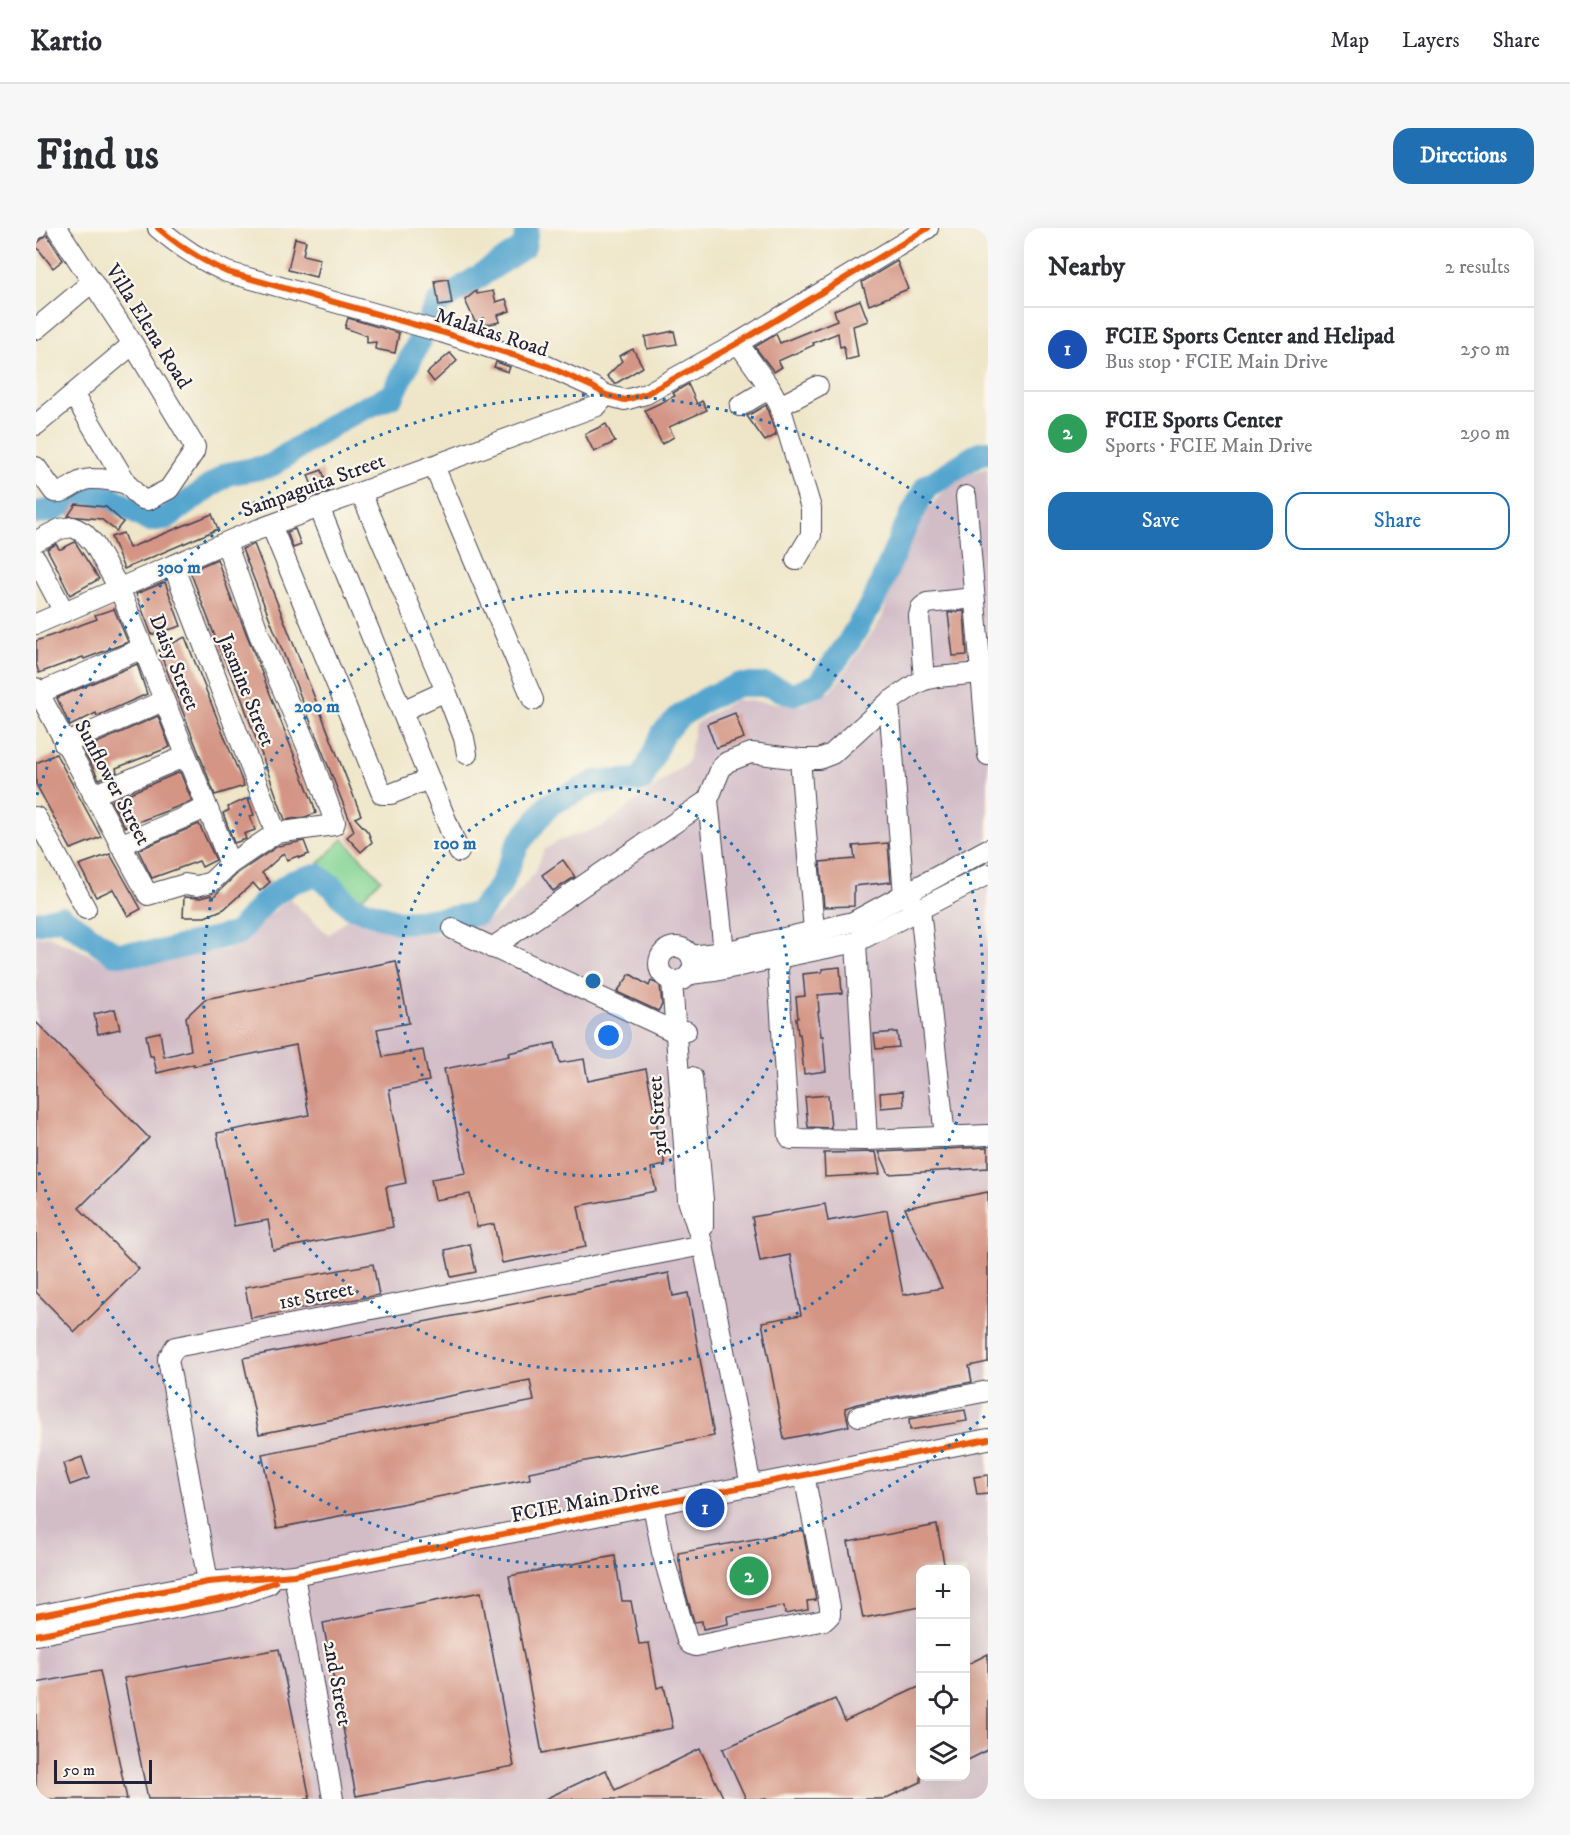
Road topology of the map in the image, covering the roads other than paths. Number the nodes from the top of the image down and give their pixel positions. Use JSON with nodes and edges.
{"nodes":[{"id":1,"x":158,"y":228,"type":"edge"},
{"id":2,"x":928,"y":228,"type":"edge"},
{"id":3,"x":66,"y":232,"type":"edge"},
{"id":4,"x":92,"y":282,"type":"junction"},
{"id":5,"x":36,"y":329,"type":"edge"},
{"id":6,"x":738,"y":343,"type":"junction"},
{"id":7,"x":132,"y":344,"type":"junction"},
{"id":8,"x":818,"y":386,"type":"dead end"},
{"id":9,"x":770,"y":388,"type":"junction"},
{"id":10,"x":73,"y":394,"type":"junction"},
{"id":11,"x":606,"y":396,"type":"junction"},
{"id":12,"x":740,"y":406,"type":"dead end"},
{"id":13,"x":780,"y":406,"type":"junction"},
{"id":14,"x":36,"y":424,"type":"edge"},
{"id":15,"x":434,"y":466,"type":"junction"},
{"id":16,"x":36,"y":467,"type":"edge"},
{"id":17,"x":127,"y":484,"type":"junction"},
{"id":18,"x":361,"y":493,"type":"junction"},
{"id":19,"x":966,"y":496,"type":"dead end"},
{"id":20,"x":319,"y":507,"type":"junction"},
{"id":21,"x":271,"y":525,"type":"junction"},
{"id":22,"x":36,"y":541,"type":"edge"},
{"id":23,"x":226,"y":543,"type":"junction"},
{"id":24,"x":36,"y":559,"type":"edge"},
{"id":25,"x":796,"y":560,"type":"dead end"},
{"id":26,"x":173,"y":565,"type":"junction"},
{"id":27,"x":119,"y":588,"type":"junction"},
{"id":28,"x":974,"y":598,"type":"junction"},
{"id":29,"x":64,"y":612,"type":"junction"},
{"id":30,"x":36,"y":624,"type":"edge"},
{"id":31,"x":143,"y":648,"type":"junction"},
{"id":32,"x":981,"y":673,"type":"junction"},
{"id":33,"x":924,"y":680,"type":"junction"},
{"id":34,"x":37,"y":690,"type":"edge"},
{"id":35,"x":446,"y":691,"type":"junction"},
{"id":36,"x":533,"y":700,"type":"dead end"},
{"id":37,"x":164,"y":701,"type":"junction"},
{"id":38,"x":889,"y":702,"type":"junction"},
{"id":39,"x":402,"y":711,"type":"junction"},
{"id":40,"x":64,"y":744,"type":"junction"},
{"id":41,"x":467,"y":754,"type":"dead end"},
{"id":42,"x":988,"y":755,"type":"edge"},
{"id":43,"x":186,"y":756,"type":"junction"},
{"id":44,"x":800,"y":759,"type":"junction"},
{"id":45,"x":429,"y":779,"type":"junction"},
{"id":46,"x":93,"y":795,"type":"junction"},
{"id":47,"x":708,"y":800,"type":"junction"},
{"id":48,"x":206,"y":808,"type":"junction"},
{"id":49,"x":36,"y":817,"type":"edge"},
{"id":50,"x":276,"y":833,"type":"junction"},
{"id":51,"x":120,"y":845,"type":"junction"},
{"id":52,"x":988,"y":849,"type":"edge"},
{"id":53,"x":459,"y":852,"type":"dead end"},
{"id":54,"x":230,"y":864,"type":"junction"},
{"id":55,"x":988,"y":874,"type":"edge"},
{"id":56,"x":904,"y":896,"type":"junction"},
{"id":57,"x":86,"y":909,"type":"dead end"},
{"id":58,"x":920,"y":909,"type":"junction"},
{"id":59,"x":453,"y":929,"type":"dead end"},
{"id":60,"x":814,"y":931,"type":"junction"},
{"id":61,"x":856,"y":942,"type":"junction"},
{"id":62,"x":492,"y":948,"type":"junction"},
{"id":63,"x":778,"y":949,"type":"junction"},
{"id":64,"x":724,"y":952,"type":"junction"},
{"id":65,"x":684,"y":972,"type":"junction"},
{"id":66,"x":682,"y":1031,"type":"junction"},
{"id":67,"x":988,"y":1135,"type":"edge"},
{"id":68,"x":945,"y":1137,"type":"junction"},
{"id":69,"x":867,"y":1140,"type":"junction"},
{"id":70,"x":703,"y":1245,"type":"junction"},
{"id":71,"x":987,"y":1397,"type":"edge"},
{"id":72,"x":859,"y":1416,"type":"dead end"},
{"id":73,"x":988,"y":1439,"type":"edge"},
{"id":74,"x":804,"y":1475,"type":"junction"},
{"id":75,"x":751,"y":1486,"type":"junction"},
{"id":76,"x":653,"y":1505,"type":"junction"},
{"id":77,"x":294,"y":1575,"type":"junction"},
{"id":78,"x":208,"y":1582,"type":"junction"},
{"id":79,"x":36,"y":1616,"type":"edge"},
{"id":80,"x":36,"y":1635,"type":"edge"},
{"id":81,"x":333,"y":1799,"type":"edge"}],
"edges":[{"from":1,"to":11,"type":"street","name":"Malakas Road"},
{"from":2,"to":6,"type":"street","name":"Malakas Road"},
{"from":3,"to":4,"type":"street","name":"Villa Elena Road"},
{"from":4,"to":5,"type":"street"},
{"from":4,"to":7,"type":"street","name":"Villa Elena Road"},
{"from":6,"to":9,"type":"street"},
{"from":6,"to":11,"type":"street","name":"Malakas Road"},
{"from":7,"to":10,"type":"street"},
{"from":7,"to":17,"type":"street","name":"Villa Elena Road"},
{"from":8,"to":13,"type":"street"},
{"from":9,"to":12,"type":"street"},
{"from":9,"to":13,"type":"street"},
{"from":10,"to":14,"type":"street"},
{"from":10,"to":17,"type":"street"},
{"from":11,"to":15,"type":"street","name":"Sampaguita Street"},
{"from":13,"to":25,"type":"street"},
{"from":15,"to":18,"type":"street","name":"Sampaguita Street"},
{"from":15,"to":36,"type":"street"},
{"from":16,"to":17,"type":"street"},
{"from":18,"to":20,"type":"street","name":"Sampaguita Street"},
{"from":18,"to":35,"type":"street"},
{"from":19,"to":28,"type":"street"},
{"from":20,"to":21,"type":"street","name":"Sampaguita Street"},
{"from":20,"to":39,"type":"street"},
{"from":21,"to":23,"type":"street","name":"Sampaguita Street"},
{"from":21,"to":45,"type":"street"},
{"from":22,"to":27,"type":"street","name":"Daisy Street"},
{"from":23,"to":26,"type":"street","name":"Sampaguita Street"},
{"from":23,"to":50,"type":"street"},
{"from":24,"to":29,"type":"street"},
{"from":26,"to":27,"type":"street","name":"Sampaguita Street"},
{"from":26,"to":50,"type":"street","name":"Jasmine Street"},
{"from":27,"to":29,"type":"street","name":"Sampaguita Street"},
{"from":27,"to":31,"type":"street","name":"Daisy Street"},
{"from":28,"to":32,"type":"street"},
{"from":28,"to":33,"type":"street"},
{"from":29,"to":30,"type":"street","name":"Sampaguita Street"},
{"from":31,"to":34,"type":"street"},
{"from":31,"to":37,"type":"street","name":"Daisy Street"},
{"from":32,"to":33,"type":"street"},
{"from":32,"to":42,"type":"street"},
{"from":33,"to":38,"type":"street"},
{"from":34,"to":40,"type":"street","name":"Sunflower Street"},
{"from":35,"to":39,"type":"street"},
{"from":35,"to":41,"type":"street"},
{"from":37,"to":40,"type":"street"},
{"from":37,"to":43,"type":"street","name":"Daisy Street"},
{"from":38,"to":44,"type":"street"},
{"from":38,"to":56,"type":"street"},
{"from":39,"to":45,"type":"street"},
{"from":40,"to":46,"type":"street","name":"Sunflower Street"},
{"from":43,"to":46,"type":"street"},
{"from":43,"to":48,"type":"street","name":"Daisy Street"},
{"from":44,"to":47,"type":"street"},
{"from":44,"to":60,"type":"street"},
{"from":45,"to":53,"type":"street"},
{"from":46,"to":51,"type":"street","name":"Sunflower Street"},
{"from":47,"to":62,"type":"street"},
{"from":47,"to":64,"type":"street"},
{"from":48,"to":51,"type":"street"},
{"from":48,"to":54,"type":"street","name":"Daisy Street"},
{"from":49,"to":57,"type":"street"},
{"from":50,"to":54,"type":"street"},
{"from":51,"to":54,"type":"street","name":"Sunflower Street"},
{"from":52,"to":56,"type":"street"},
{"from":55,"to":58,"type":"street"},
{"from":56,"to":58,"type":"street"},
{"from":56,"to":60,"type":"street"},
{"from":58,"to":61,"type":"street"},
{"from":58,"to":68,"type":"street"},
{"from":59,"to":62,"type":"street"},
{"from":60,"to":63,"type":"street"},
{"from":61,"to":63,"type":"street"},
{"from":61,"to":69,"type":"street"},
{"from":62,"to":66,"type":"street"},
{"from":63,"to":64,"type":"street"},
{"from":63,"to":65,"type":"street"},
{"from":63,"to":69,"type":"street"},
{"from":64,"to":65,"type":"street"},
{"from":65,"to":66,"type":"street","name":"3rd Street"},
{"from":66,"to":70,"type":"street","name":"3rd Street"},
{"from":67,"to":68,"type":"street"},
{"from":68,"to":69,"type":"street"},
{"from":70,"to":75,"type":"street","name":"3rd Street"},
{"from":70,"to":78,"type":"street","name":"1st Street"},
{"from":71,"to":72,"type":"street"},
{"from":73,"to":74,"type":"street","name":"FCIE Main Drive"},
{"from":74,"to":75,"type":"street","name":"FCIE Main Drive"},
{"from":74,"to":76,"type":"street"},
{"from":75,"to":76,"type":"street","name":"FCIE Main Drive"},
{"from":76,"to":77,"type":"street","name":"FCIE Main Drive"},
{"from":77,"to":78,"type":"street","name":"FCIE Main Drive"},
{"from":77,"to":80,"type":"street","name":"FCIE Main Drive"},
{"from":77,"to":81,"type":"street","name":"2nd Street"},
{"from":78,"to":79,"type":"street","name":"FCIE Main Drive"}]}
